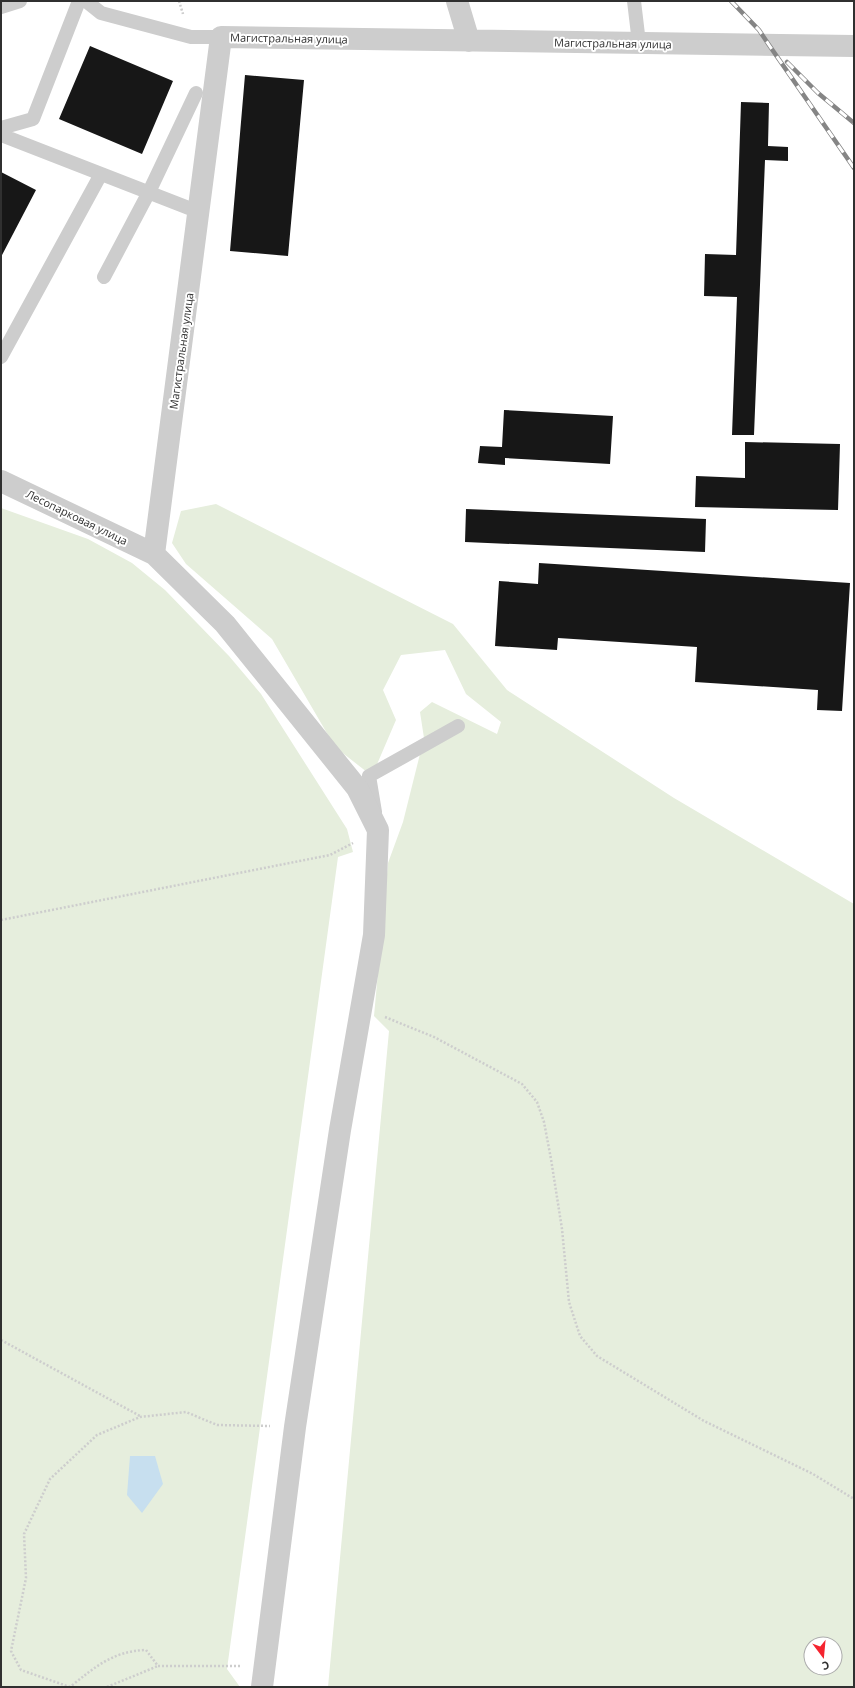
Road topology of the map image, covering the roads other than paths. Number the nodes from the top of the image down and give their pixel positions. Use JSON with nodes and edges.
{"nodes":[{"id":1,"x":20,"y":1,"type":"edge"},
{"id":2,"x":79,"y":1,"type":"edge"},
{"id":3,"x":86,"y":1,"type":"edge"},
{"id":4,"x":457,"y":1,"type":"edge"},
{"id":5,"x":634,"y":1,"type":"edge"},
{"id":6,"x":1,"y":7,"type":"edge"},
{"id":7,"x":221,"y":38,"type":"junction"},
{"id":8,"x":469,"y":41,"type":"junction"},
{"id":9,"x":639,"y":43,"type":"junction"},
{"id":10,"x":854,"y":46,"type":"edge"},
{"id":11,"x":196,"y":93,"type":"dead end"},
{"id":12,"x":1,"y":128,"type":"edge"},
{"id":13,"x":1,"y":135,"type":"edge"},
{"id":14,"x":101,"y":174,"type":"junction"},
{"id":15,"x":149,"y":192,"type":"junction"},
{"id":16,"x":199,"y":212,"type":"junction"},
{"id":17,"x":104,"y":277,"type":"dead end"},
{"id":18,"x":1,"y":357,"type":"edge"},
{"id":19,"x":1,"y":481,"type":"edge"},
{"id":20,"x":154,"y":554,"type":"junction"},
{"id":21,"x":458,"y":726,"type":"dead end"},
{"id":22,"x":378,"y":830,"type":"junction"},
{"id":23,"x":262,"y":1687,"type":"edge"}],
"edges":[{"from":1,"to":6,"type":"lane"},
{"from":2,"to":12,"type":"lane"},
{"from":3,"to":7,"type":"lane"},
{"from":4,"to":8,"type":"street"},
{"from":5,"to":9,"type":"lane"},
{"from":7,"to":8,"type":"street","name":"Магистральная улица"},
{"from":7,"to":16,"type":"street","name":"Магистральная улица"},
{"from":8,"to":9,"type":"street","name":"Магистральная улица"},
{"from":9,"to":10,"type":"street","name":"Магистральная улица"},
{"from":11,"to":15,"type":"lane"},
{"from":13,"to":14,"type":"lane"},
{"from":14,"to":15,"type":"lane"},
{"from":14,"to":18,"type":"lane"},
{"from":15,"to":16,"type":"lane"},
{"from":15,"to":17,"type":"lane"},
{"from":16,"to":20,"type":"street","name":"Магистральная улица"},
{"from":19,"to":20,"type":"street","name":"Лесопарковая улица"},
{"from":20,"to":22,"type":"street","name":"Лесопарковая улица"},
{"from":21,"to":22,"type":"lane"},
{"from":22,"to":23,"type":"street"}]}
